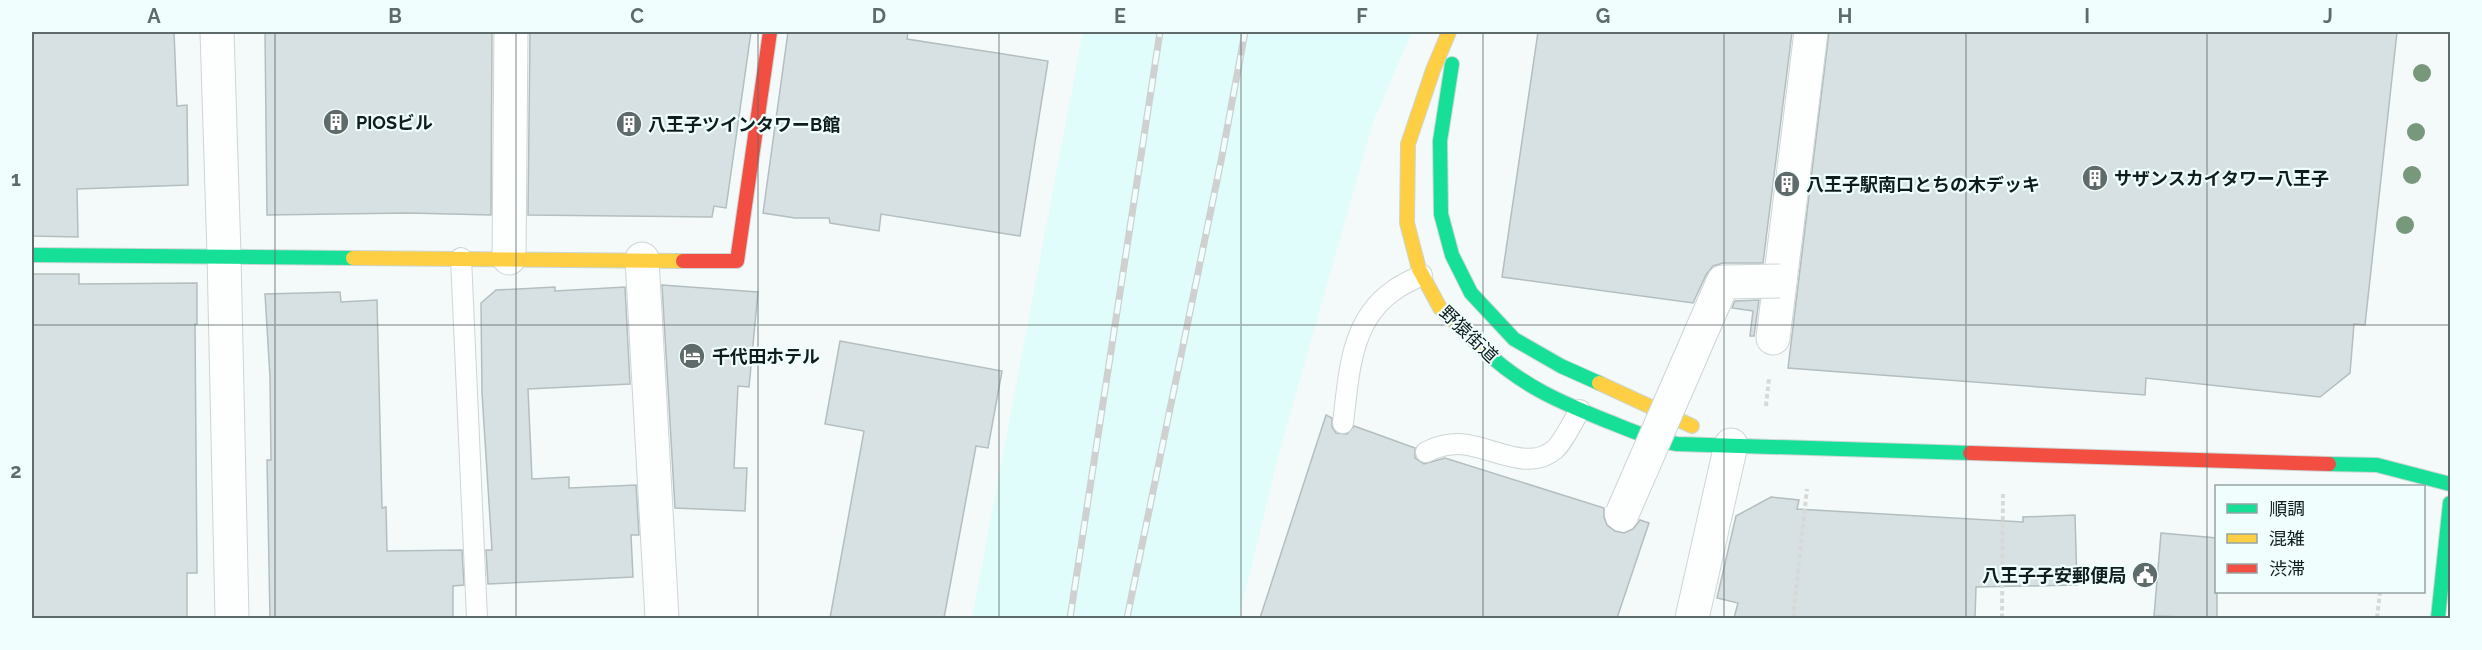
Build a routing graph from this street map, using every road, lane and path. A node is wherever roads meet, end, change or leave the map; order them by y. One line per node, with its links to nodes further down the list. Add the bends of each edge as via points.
1 (217, 32): 8 (street)
2 (512, 32): 10 (street)
3 (770, 32): 11 (street, via 737,261)
4 (1449, 32): 12 (street, 野猿街道, via 1408,144 1407,223)
5 (1460, 32): 17 (street, 野猿街道, via 1449,74 1440,141 1441,214 1452,255 1471,293 1514,339 1561,366)
6 (1811, 32): 13 (street)
7 (32, 255): 8 (street)
8 (224, 255): 9 (street); 25 (street)
9 (461, 258): 10 (street); 26 (lane)
10 (508, 258): 11 (street)
11 (642, 259): 27 (street)
12 (1422, 275): 15 (street, 野猿街道, via 1440,308 1503,368 1550,398); 16 (lane, via 1392,291 1371,311 1352,350)
13 (1780, 281): 14 (street); 23 (street, bridge, via 1724,282)
14 (1773, 338)
15 (1580, 410): 17 (street, 野猿街道, via 1657,441); 19 (lane, via 1555,450 1536,458 1512,457 1459,444)
16 (1343, 423)
17 (1731, 445): 18 (street); 28 (street)
18 (1809, 449): 20 (street); 29 (path)
19 (1426, 452)
20 (2002, 454): 21 (street, via 2377,465); 30 (path)
21 (2451, 484)
22 (2451, 503): 32 (street)
23 (1622, 514)
24 (2380, 593): 31 (path)
25 (232, 618)
26 (477, 618)
27 (662, 618)
28 (1692, 618)
29 (1793, 618)
30 (2002, 618)
31 (2377, 618)
32 (2438, 618)

